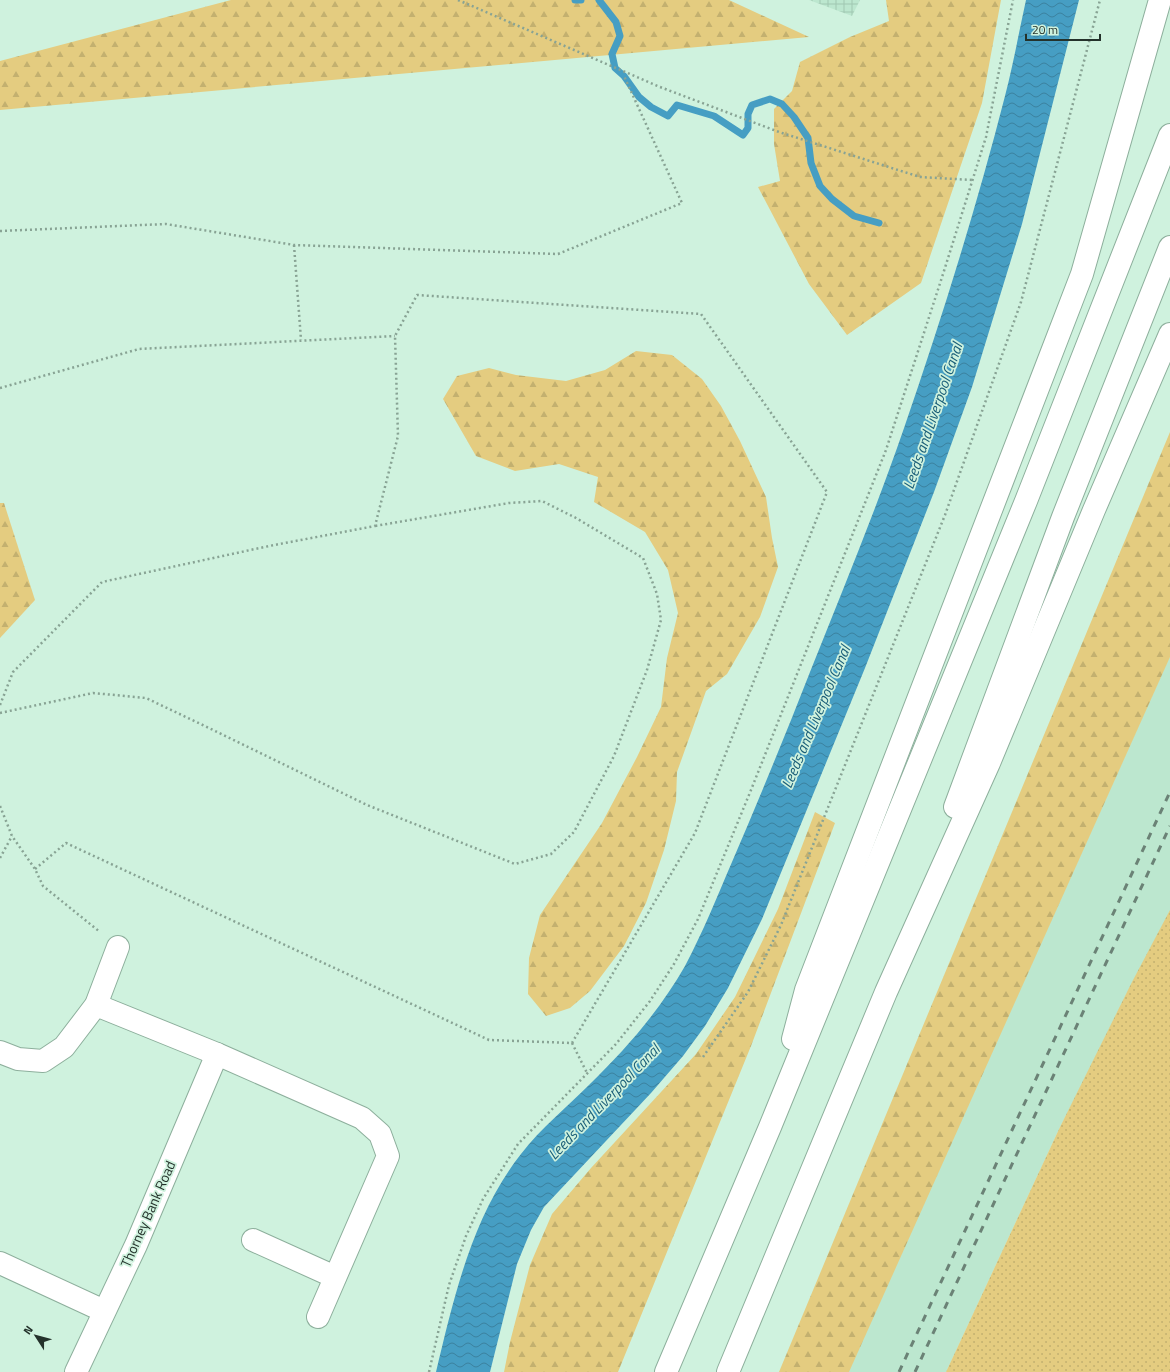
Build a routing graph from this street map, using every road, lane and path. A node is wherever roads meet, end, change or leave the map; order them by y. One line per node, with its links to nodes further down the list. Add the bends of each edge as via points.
1 (458, 0): 7 (path, via 660,87 779,132 920,177)
2 (1013, 0): 7 (path, via 986,137)
3 (1100, 0): 28 (path, via 1021,302 945,515 781,925 748,992)
4 (1160, 0): 30 (main road, via 1082,274 806,990)
5 (624, 76): 9 (path, via 682,204 558,254)
6 (1170, 135): 30 (main road, via 1026,500)
7 (972, 180): 29 (path, via 886,450 698,919 650,1002 616,1044)
8 (0, 231): 9 (path, via 166,224)
9 (294, 245): 13 (path)
10 (1170, 247): 23 (main road, via 1063,517)
11 (1170, 334): 23 (main road, via 989,763)
12 (395, 336): 13 (path); 15 (path, via 398,436); 25 (path, via 417,295 701,314 828,492 695,833)
13 (301, 340): 14 (path, via 139,349)
14 (0, 388)
15 (375, 526): 16 (path, via 102,582 13,672); 17 (path, via 508,503 542,501 643,558 657,594 661,620 647,670 614,756 574,832 551,854 515,864 367,806 146,698 92,693)
16 (0, 705)
17 (0, 713)
18 (0, 806): 19 (path)
19 (12, 836): 20 (path); 21 (path)
20 (0, 858)
21 (35, 869): 22 (path, via 43,886); 25 (path, via 66,844 489,1040)
22 (118, 947): 24 (main road)
23 (886, 992): 39 (main road)
24 (96, 1005): 26 (main road, via 64,1047 43,1061 18,1059); 27 (main road)
25 (572, 1043): 29 (path)
26 (0, 1052)
27 (217, 1054): 33 (main road, via 362,1118 380,1134 388,1156); 34 (main road, Thorney Bank Road, via 136,1245)
28 (703, 1057)
29 (587, 1073): 37 (path, via 518,1144 483,1198 466,1236 449,1286)
30 (770, 1127): 38 (main road)
31 (253, 1240): 33 (main road)
32 (0, 1263): 34 (main road)
33 (335, 1278): 35 (main road)
34 (104, 1311): 36 (main road, Thorney Bank Road)
35 (318, 1317)
36 (76, 1372)
37 (429, 1372)
38 (666, 1372)
39 (728, 1372)

